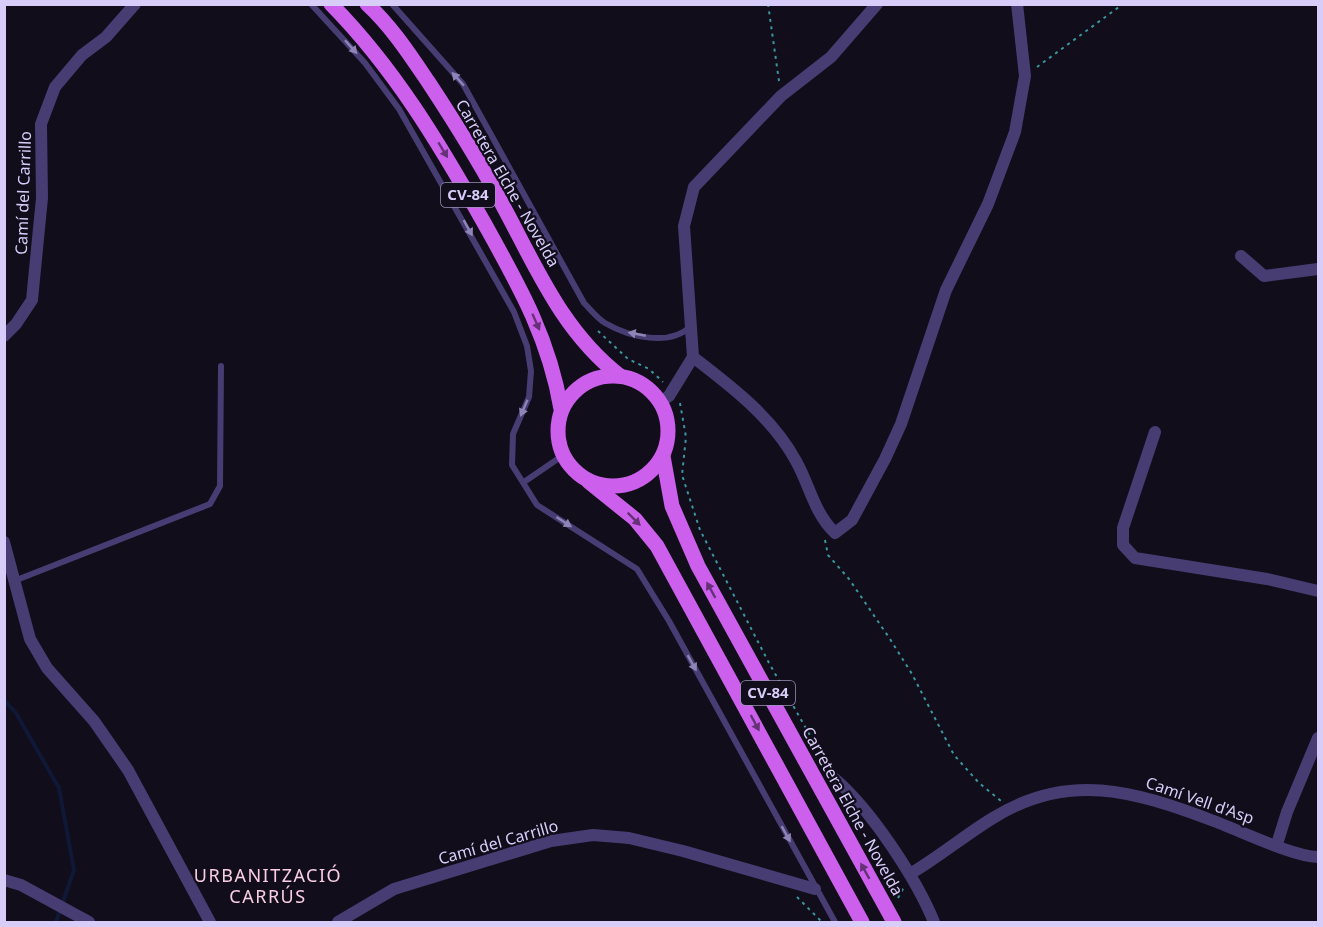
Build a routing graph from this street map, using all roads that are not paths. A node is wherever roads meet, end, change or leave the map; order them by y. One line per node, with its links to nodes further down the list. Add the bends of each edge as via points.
1 (135, 4): 11 (street, Camí del Carrillo, via 106,37 82,55 56,87 41,124 42,198 32,300)
2 (311, 4): 20 (lane, one-way to 20, via 365,63 399,109 514,312 527,346 531,371 529,397 511,447 512,465)
3 (331, 4): 16 (main road, CV-84, one-way to 16, via 398,83 452,166 539,328 551,358)
4 (367, 4): 14 (main road, Carretera Elche - Novelda / CV-84, via 410,55 459,129 571,328 598,359)
5 (392, 4): 10 (lane, one-way to 5, via 681,335 659,338 631,334 604,322 584,303 464,84)
6 (877, 4): 10 (street, via 831,57 781,96 694,188 684,226)
7 (1017, 4): 12 (street, via 1025,76 1015,132 988,204 946,290 901,424 852,520 835,533 823,522 796,461 772,426)
8 (1241, 256): 9 (street, via 1264,276)
9 (1318, 269)
10 (691, 325): 12 (street)
11 (4, 336)
12 (693, 357): 15 (street, via 669,396)
13 (221, 366): 23 (lane, via 220,486 216,498 210,504)
14 (620, 376): 15 (main road, CV-84, via 643,384); 16 (main road, via 598,377 574,391)
15 (660, 402): 19 (main road, CV-84, via 669,431)
16 (561, 409): 18 (main road, CV-84, via 557,428)
17 (1155, 432): 24 (street, via 1123,528 1123,545 1135,558)
18 (562, 456): 20 (lane); 21 (main road, CV-84, via 573,471)
19 (663, 456): 21 (main road, via 649,474 628,485 601,486); 37 (main road, Carretera Elche - Novelda / CV-84, one-way to 19, via 698,566 672,506)
20 (524, 482): 31 (lane, one-way to 31, via 537,505 637,569)
21 (589, 482): 36 (main road, CV-84, one-way to 36, via 635,519 657,546)
22 (4, 542): 23 (street)
23 (14, 581): 33 (street, via 30,639 47,668 94,722 128,771)
24 (1318, 591)
25 (1318, 738): 27 (street)
26 (835, 779): 29 (street)
27 (1277, 844): 28 (street, Camí Vell d'Asp); 29 (street, Camí Vell d'Asp, via 1172,805 1123,792 1071,789 1041,795 1010,808)
28 (1318, 857)
29 (910, 874): 38 (street)
30 (4, 880): 32 (street, via 21,885)
31 (815, 889): 34 (street, Camí del Carrillo, via 683,850 593,835 551,841 394,889); 35 (lane)
32 (89, 922)
33 (210, 922)
34 (338, 922)
35 (835, 922)
36 (862, 922)
37 (894, 922)
38 (934, 922)

